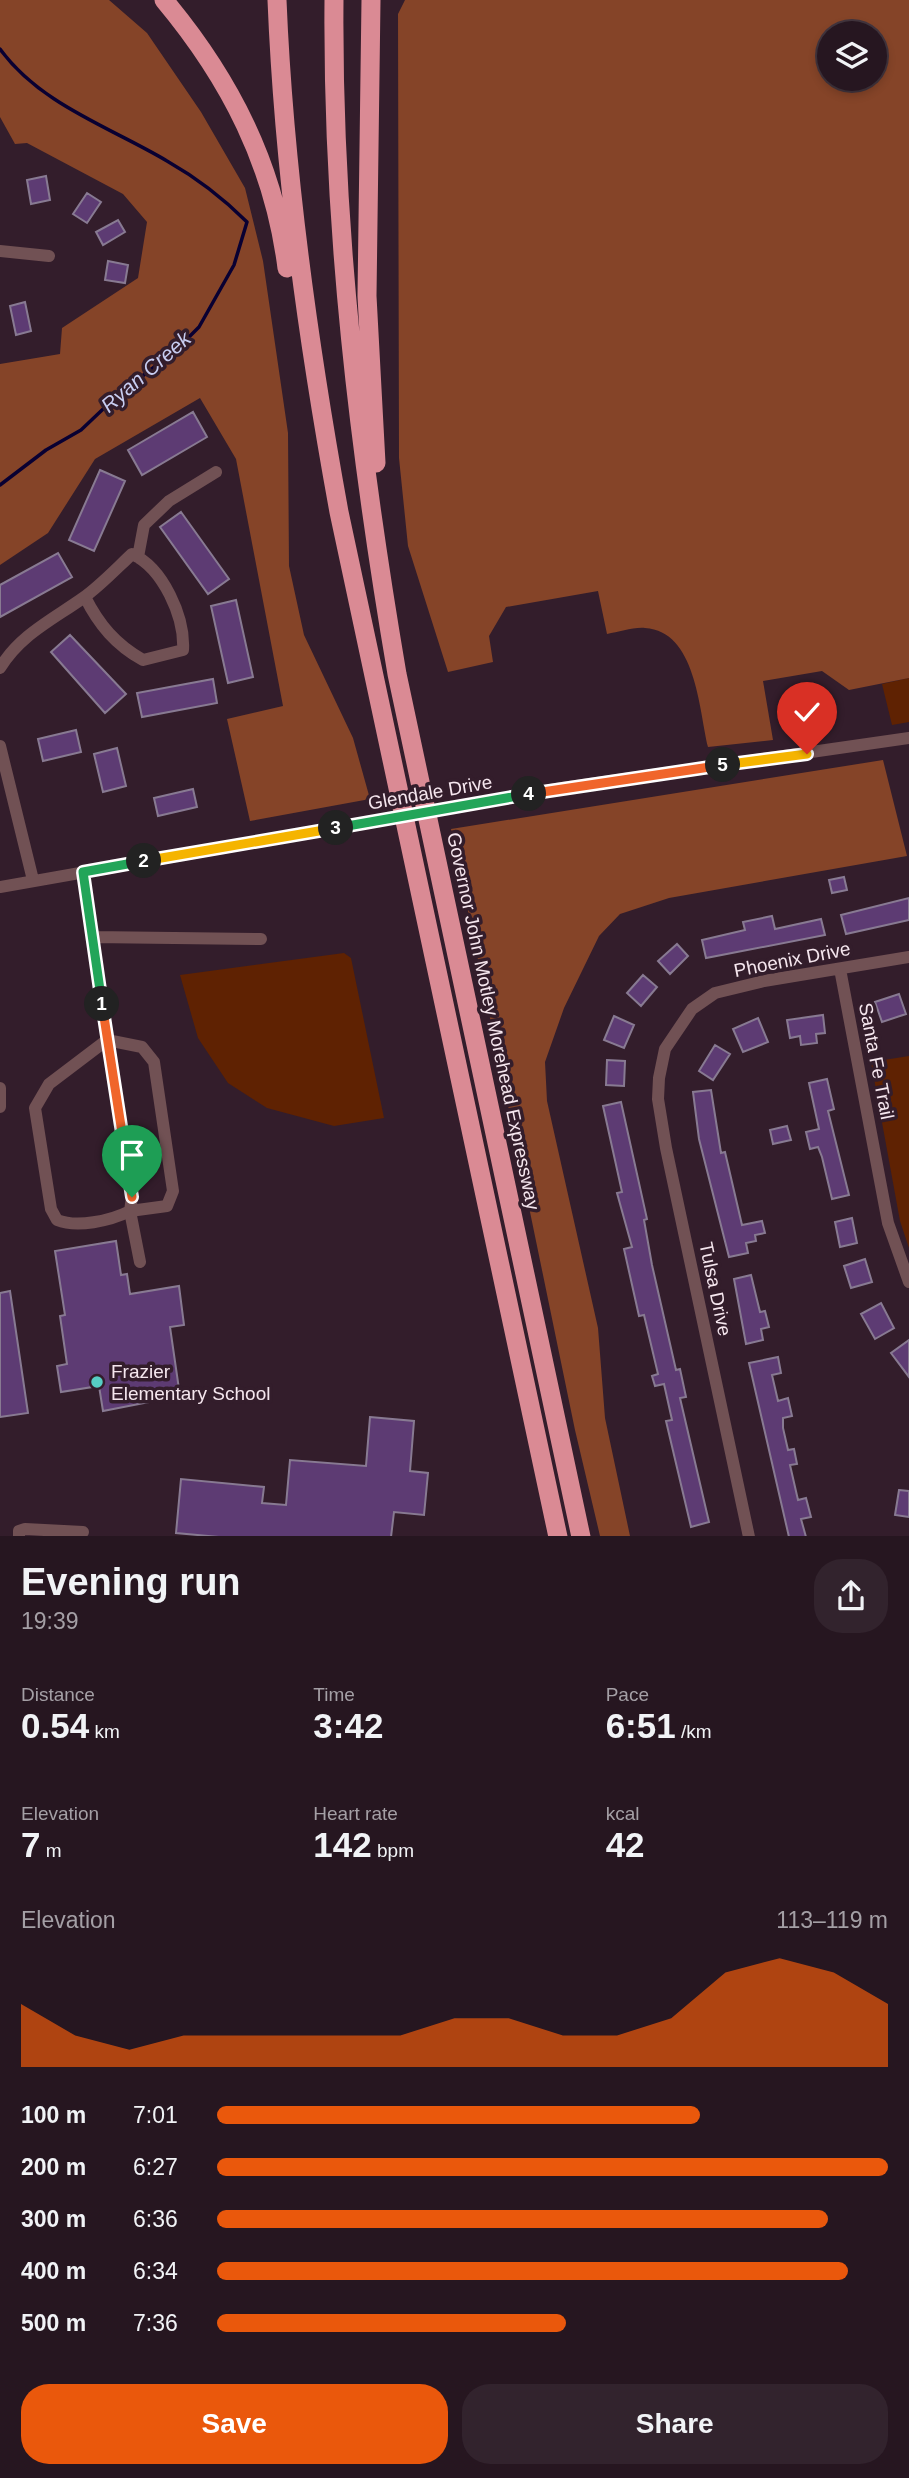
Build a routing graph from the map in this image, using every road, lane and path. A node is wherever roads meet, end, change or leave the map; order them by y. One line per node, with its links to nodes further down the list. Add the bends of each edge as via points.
1 (164, 0): 7 (highway, via 223,78 254,140 280,223 293,316)
2 (277, 0): 7 (highway, via 290,179)
3 (334, 0): 9 (highway, Governor John Motley Morehead Expressway, via 351,347)
4 (371, 0): 9 (highway, via 367,296 381,516)
5 (0, 251): 6 (street)
6 (49, 256)
7 (310, 352): 31 (highway, via 341,525)
8 (216, 472): 10 (street, via 169,501 144,525)
9 (375, 548): 32 (highway, Governor John Motley Morehead Expressway, via 397,674)
10 (138, 557): 11 (street, via 132,554); 11 (street, via 145,560 175,606 183,650 143,660 120,647)
11 (85, 597): 12 (street, via 30,632)
12 (0, 668)
13 (909, 738): 15 (street, Glendale Drive, via 484,802)
14 (0, 746): 16 (street)
15 (83, 872): 16 (street, Glendale Drive); 18 (street)
16 (33, 880): 17 (street, Glendale Drive)
17 (0, 887)
18 (92, 937): 19 (street); 22 (street)
19 (261, 939)
20 (909, 957): 21 (street, Phoenix Drive)
21 (841, 968): 23 (street, Phoenix Drive, via 715,993 692,1009); 28 (street, Santa Fe Trail, via 888,1223)
22 (107, 1040): 26 (street, via 132,1197); 26 (street, via 142,1047 153,1062 173,1191 167,1206); 26 (street, via 48,1084 35,1108 51,1209 57,1220 68,1224)
23 (665, 1049): 33 (street, Tulsa Drive, via 658,1099 666,1148)
24 (0, 1088): 25 (street)
25 (0, 1107)
26 (130, 1211): 27 (street)
27 (140, 1262)
28 (909, 1282)
29 (83, 1532): 30 (street, via 25,1529)
30 (19, 1536)
31 (558, 1536)
32 (580, 1536)
33 (749, 1536)

